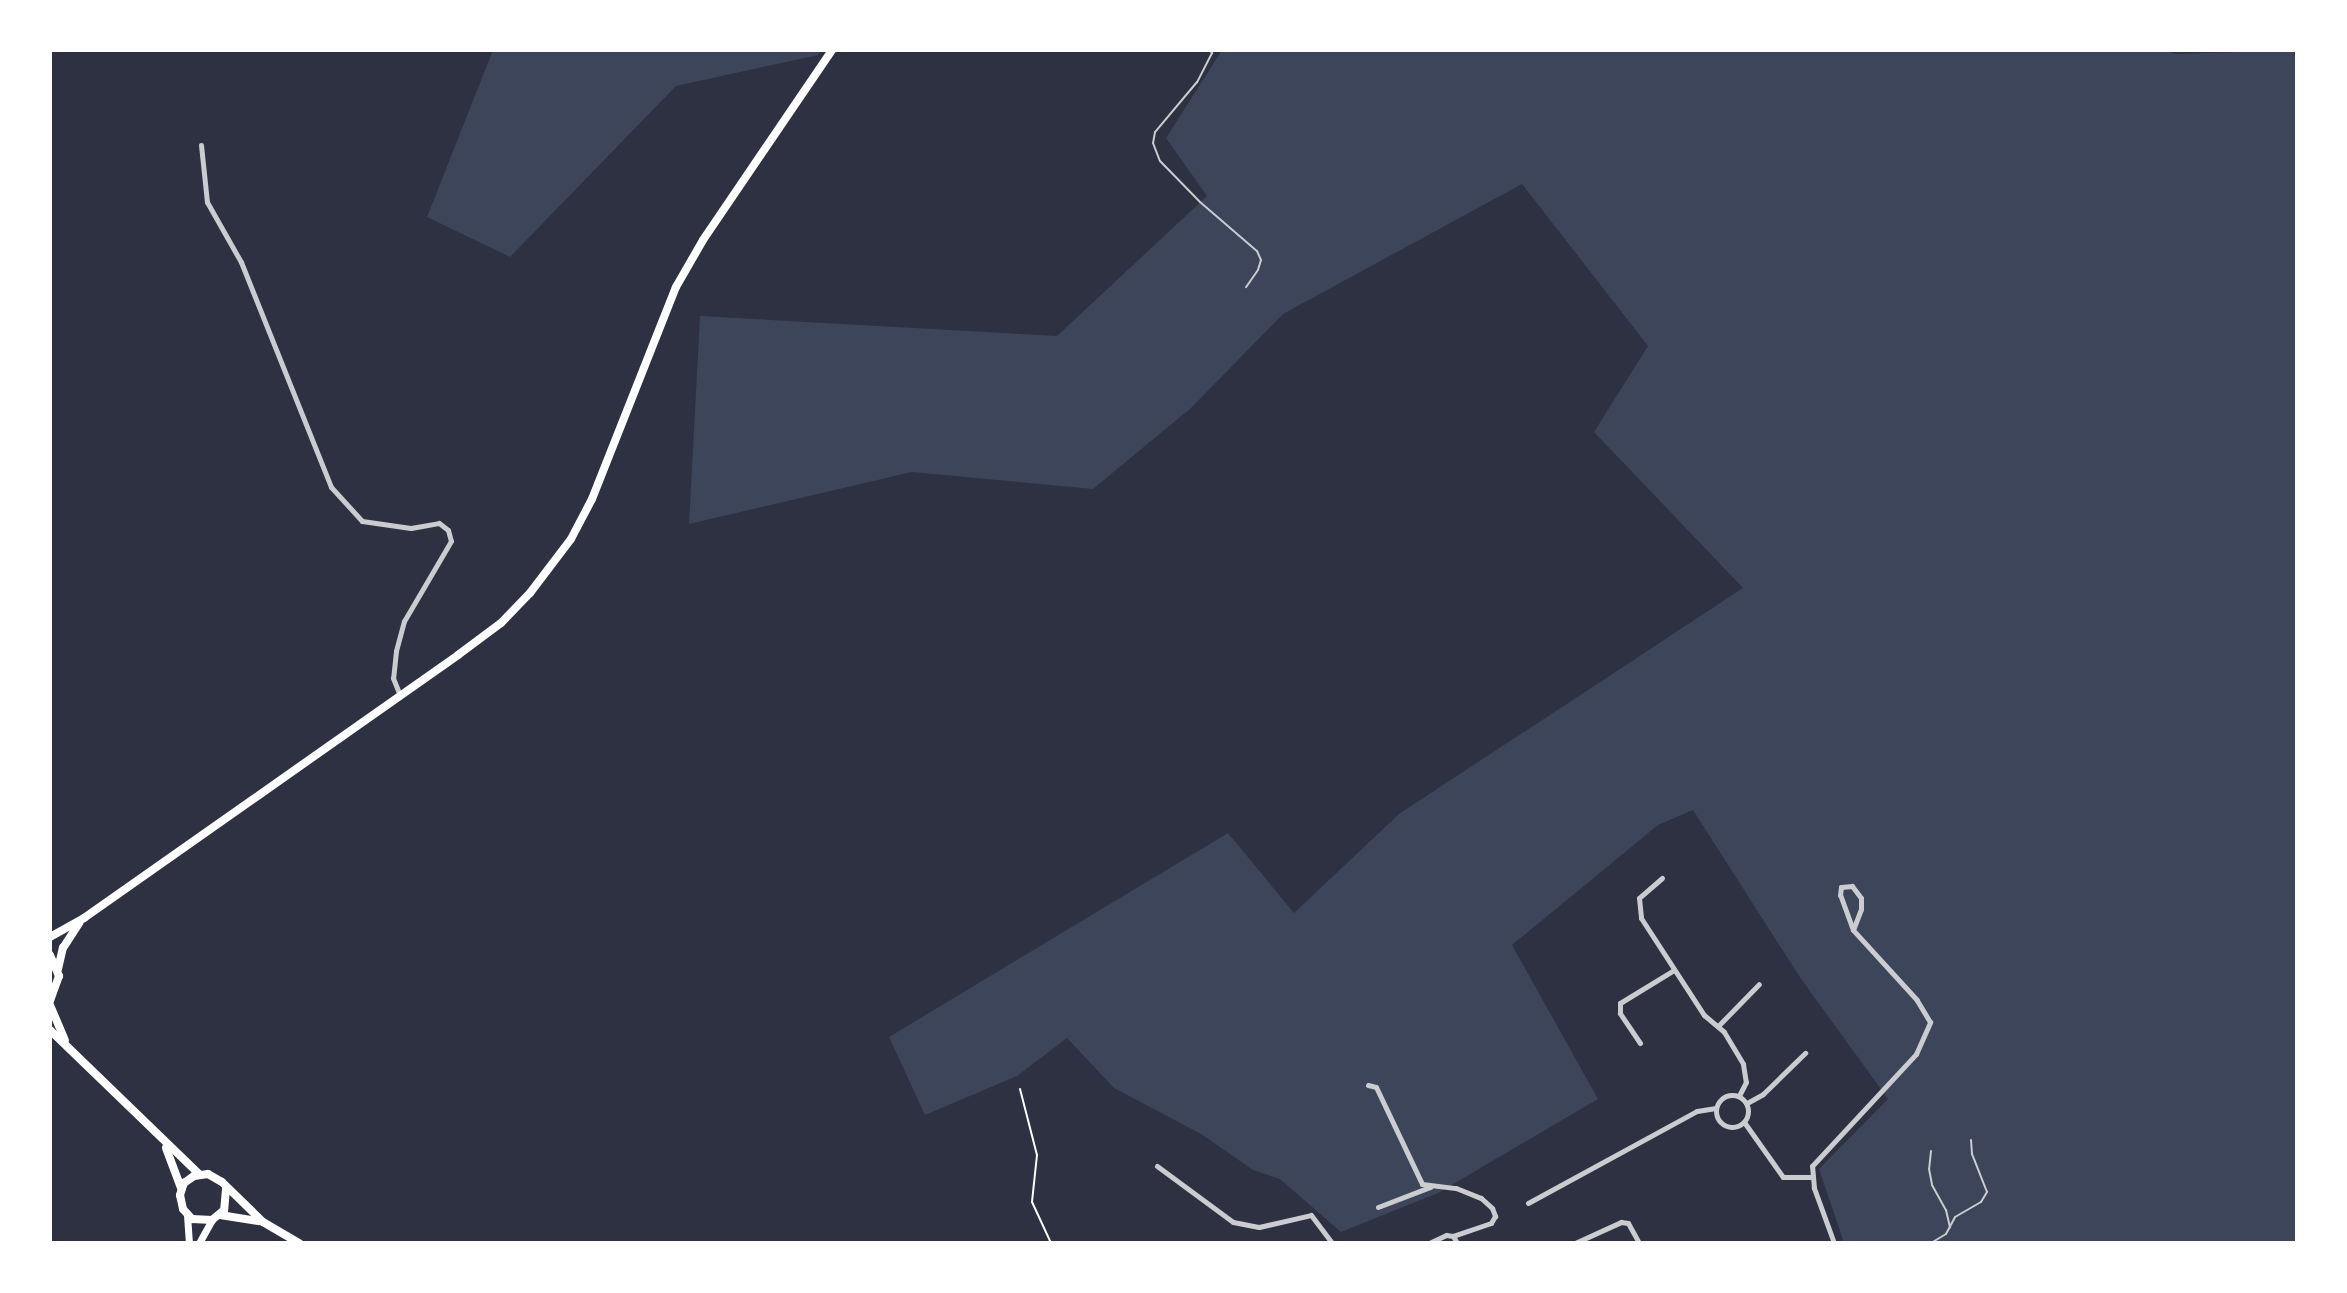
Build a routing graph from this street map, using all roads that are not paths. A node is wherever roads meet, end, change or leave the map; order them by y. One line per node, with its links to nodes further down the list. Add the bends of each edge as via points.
1 (832, 50): 5 (main road, via 676,287 606,469 571,539 501,623)
2 (1210, 50): 4 (lane, via 1197,82 1155,132 1153,143 1160,161 1257,251 1258,270)
3 (201, 145): 5 (street, via 207,202 241,262 331,487 362,521 411,528 439,523 448,530 451,541 404,621 393,678)
4 (1246, 287)
5 (400, 695): 7 (main road)
6 (1662, 878): 12 (street, via 1638,902 1641,918)
7 (84, 918): 9 (main road); 11 (main road, via 63,948)
8 (1853, 930): 8 (street, via 1861,898 1852,886 1841,887); 30 (street, via 1917,1000 1930,1022 1916,1054 1812,1166)
9 (50, 937)
10 (50, 955): 11 (main road)
11 (58, 969): 14 (main road, via 59,983)
12 (1674, 970): 15 (street, via 1704,1015); 17 (street, via 1620,1003 1620,1013)
13 (1759, 984): 15 (street)
14 (50, 1003): 18 (main road)
15 (1719, 1025): 21 (street, via 1746,1074)
16 (50, 1030): 18 (main road)
17 (1640, 1043)
18 (68, 1045): 25 (main road)
19 (1805, 1053): 22 (street)
20 (1368, 1085): 31 (street, via 1376,1087 1419,1179)
21 (1739, 1096): 22 (street); 23 (street, via 1724,1097)
22 (1747, 1103): 24 (street)
23 (1716, 1108): 24 (street, via 1724,1126); 34 (street, via 1697,1111)
24 (1744, 1122): 30 (street, via 1783,1177)
25 (160, 1137): 29 (main road); 32 (main road)
26 (1971, 1140): 39 (lane, via 1987,1192 1981,1202 1955,1217)
27 (1931, 1151): 39 (lane, via 1932,1185)
28 (1157, 1166): 44 (street, via 1233,1222 1259,1227 1311,1215)
29 (199, 1174): 32 (main road); 33 (main road, via 215,1177)
30 (1811, 1177): 49 (street)
31 (1431, 1187): 35 (street); 40 (street, via 1468,1192 1494,1212 1491,1223)
32 (181, 1188): 36 (main road, via 180,1203)
33 (226, 1189): 37 (main road, via 227,1203); 38 (main road)
34 (1528, 1203)
35 (1378, 1207)
36 (187, 1215): 37 (main road, via 199,1221); 41 (main road)
37 (216, 1218): 38 (main road); 42 (main road)
38 (263, 1222): 43 (main road)
39 (1950, 1229): 50 (lane)
40 (1453, 1236): 45 (street); 46 (street)
41 (189, 1243)
42 (199, 1243)
43 (299, 1243)
44 (1332, 1243)
45 (1429, 1243)
46 (1457, 1243)
47 (1575, 1243): 48 (street, via 1621,1222 1628,1223)
48 (1639, 1243)
49 (1834, 1243)
50 (1931, 1243)

